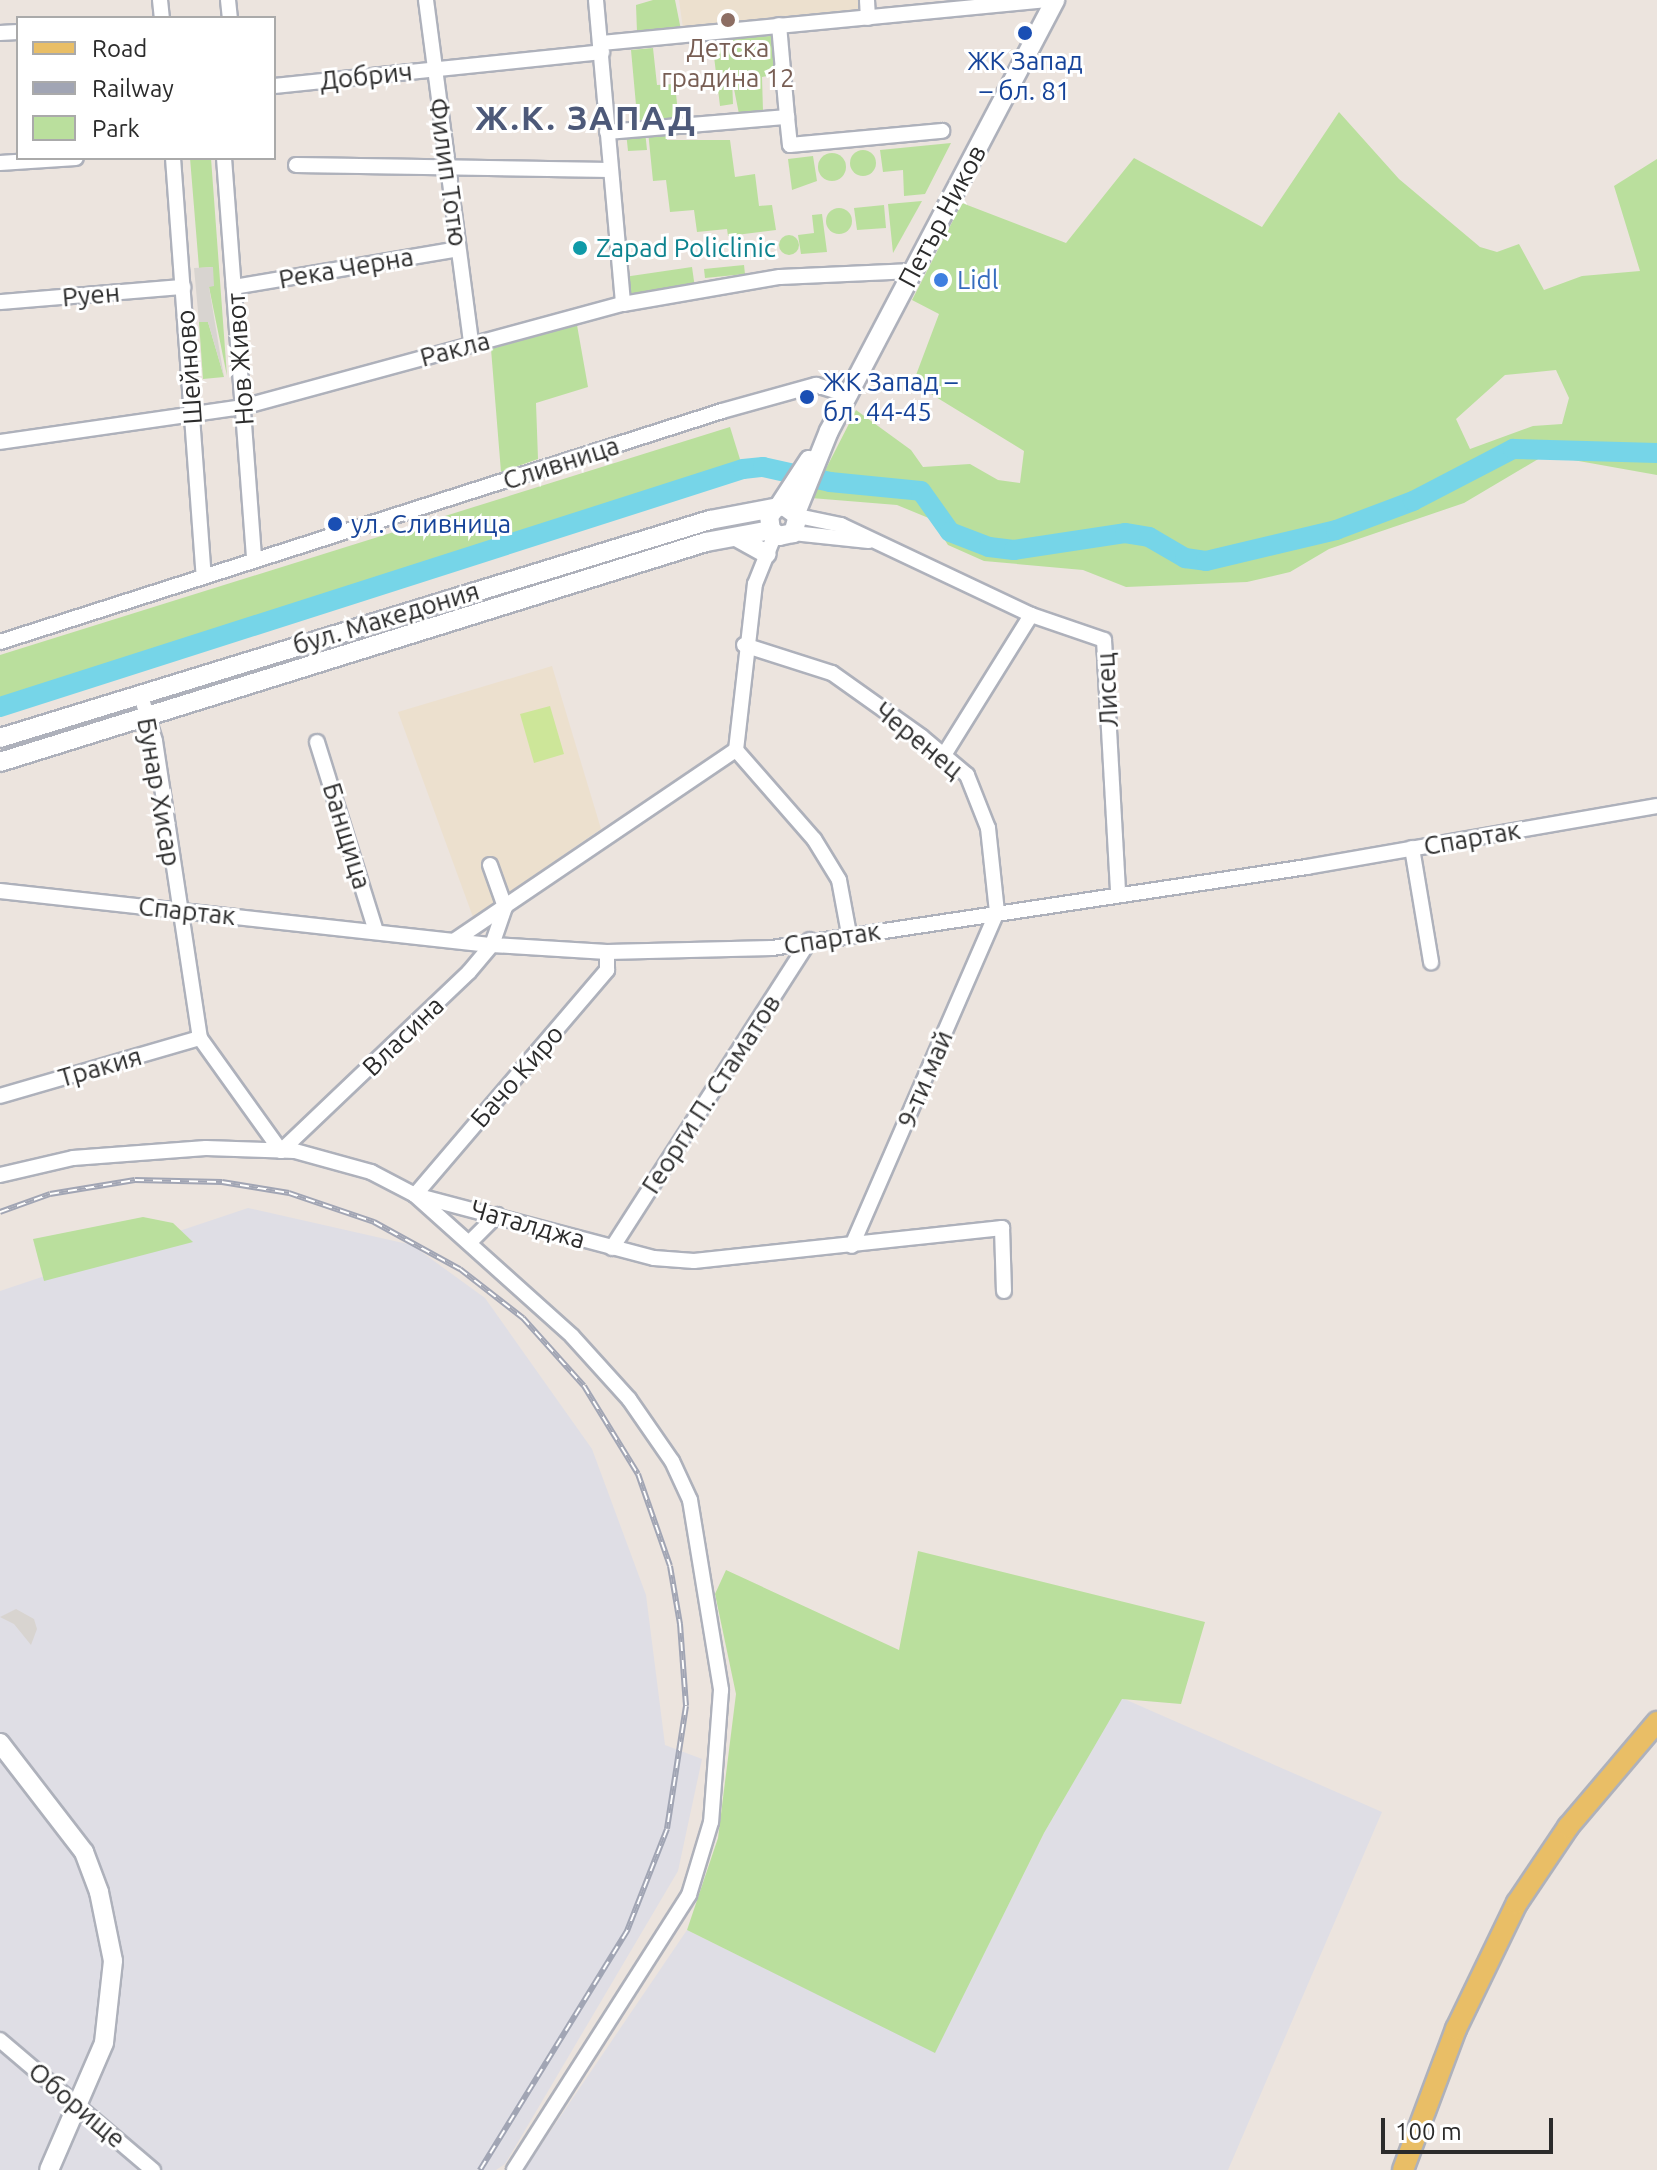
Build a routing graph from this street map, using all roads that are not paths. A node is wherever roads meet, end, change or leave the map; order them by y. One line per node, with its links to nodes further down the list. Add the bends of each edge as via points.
1 (426, 0): 9 (street, Филип Тотю)
2 (596, 0): 8 (street)
3 (867, 0): 6 (street)
4 (1048, 0): 6 (street, Добрич)
5 (1055, 0): 22 (street, Петър Ников)
6 (868, 18): 7 (street, Добрич)
7 (779, 25): 8 (street, Добрич); 11 (street)
8 (601, 48): 9 (street, Добрич); 13 (street)
9 (434, 69): 10 (street, Добрич); 20 (street, Филип Тотю)
10 (276, 86)
11 (787, 117): 12 (street, via 790,145); 13 (street)
12 (942, 131)
13 (607, 132): 19 (street)
14 (46, 160): 17 (street)
15 (173, 160): 23 (street, Шейново)
16 (224, 160): 24 (street, Нов Живот)
17 (0, 163)
18 (296, 165): 20 (street)
19 (610, 170): 20 (street); 26 (street)
20 (448, 171): 21 (street, Филип Тотю)
21 (458, 249): 24 (street, Река Черна); 27 (street, Филип Тотю)
22 (913, 271): 26 (street, Ракла, via 780,277); 28 (street, Петър Ников)
23 (183, 287): 25 (street, Руен); 30 (street, Шейново)
24 (234, 287): 29 (street, Нов Живот)
25 (0, 302)
26 (623, 304): 27 (street, Ракла)
27 (471, 344): 29 (street, Ракла)
28 (848, 395): 32 (street, Петър Ников); 35 (street, Сливница, via 816,385)
29 (243, 407): 30 (street, Ракла); 35 (street, Нов Живот)
30 (192, 414): 31 (street, Ракла); 36 (street, Шейново)
31 (0, 442)
32 (784, 522): 33 (street, бул. Македония); 34 (street); 37 (street, Лисец, via 873,542); 40 (street, бул. Македония, via 710,520)
33 (734, 537): 34 (street); 41 (street, бул. Македония)
34 (766, 556): 39 (street)
35 (254, 560): 36 (street, Сливница)
36 (204, 576): 38 (street, Сливница)
37 (1031, 615): 45 (street); 51 (street, Лисец, via 1104,640)
38 (0, 642)
39 (744, 645): 44 (street); 45 (street, Черенец, via 832,673)
40 (140, 693): 41 (street, Бунар Хисар); 42 (street, бул. Македония)
41 (148, 715): 46 (street, бул. Македония); 53 (street, Бунар Хисар)
42 (0, 738)
43 (317, 742): 55 (street, Банщица)
44 (736, 750): 52 (street); 56 (street, via 814,839 839,880)
45 (944, 755): 54 (street, Черенец, via 977,793 988,828)
46 (0, 762)
47 (1657, 806): 48 (street, Спартак)
48 (1412, 848): 51 (street, Спартак); 61 (street)
49 (490, 865): 52 (street)
50 (0, 891): 53 (street, Спартак)
51 (1118, 894): 54 (street, Спартак)
52 (505, 907): 57 (street); 59 (street, Власина)
53 (179, 910): 55 (street, Спартак); 62 (street, Бунар Хисар)
54 (997, 912): 56 (street, Спартак); 69 (street, 9-ти май)
55 (376, 931): 57 (street, Спартак)
56 (849, 934): 58 (street, Спартак)
57 (455, 940): 59 (street, Спартак)
58 (810, 940): 60 (street, Спартак, via 772,948); 70 (street, Георги П. Стаматов)
59 (492, 945): 60 (street, Спартак); 64 (street, Власина)
60 (607, 952): 66 (street, Бачо Киро, via 607,970)
61 (1431, 962)
62 (200, 1038): 63 (street, Тракия); 64 (street, Бунар Хисар)
63 (0, 1096)
64 (281, 1151): 65 (street, Чаталджа, via 206,1148 73,1158); 66 (street, Чаталджа, via 371,1172)
65 (0, 1175)
66 (415, 1195): 67 (street, Чаталджа); 68 (street)
67 (497, 1215): 68 (street); 70 (street, Чаталджа)
68 (471, 1241): 78 (street, via 572,1336 629,1399 672,1461 690,1500 721,1690 711,1822 689,1895)
69 (852, 1246): 70 (street, Чаталджа, via 694,1261); 71 (street, Чаталджа, via 1002,1228)
70 (612, 1248)
71 (1004, 1291)
72 (1657, 1722): 79 (main road, via 1568,1827 1517,1903 1456,2029)
73 (0, 1743): 75 (street, via 84,1852 109,1929 111,2012)
74 (0, 2040): 75 (street, Оборище)
75 (78, 2107): 76 (street); 77 (street, Оборище)
76 (49, 2170)
77 (153, 2170)
78 (514, 2170)
79 (1403, 2170)

